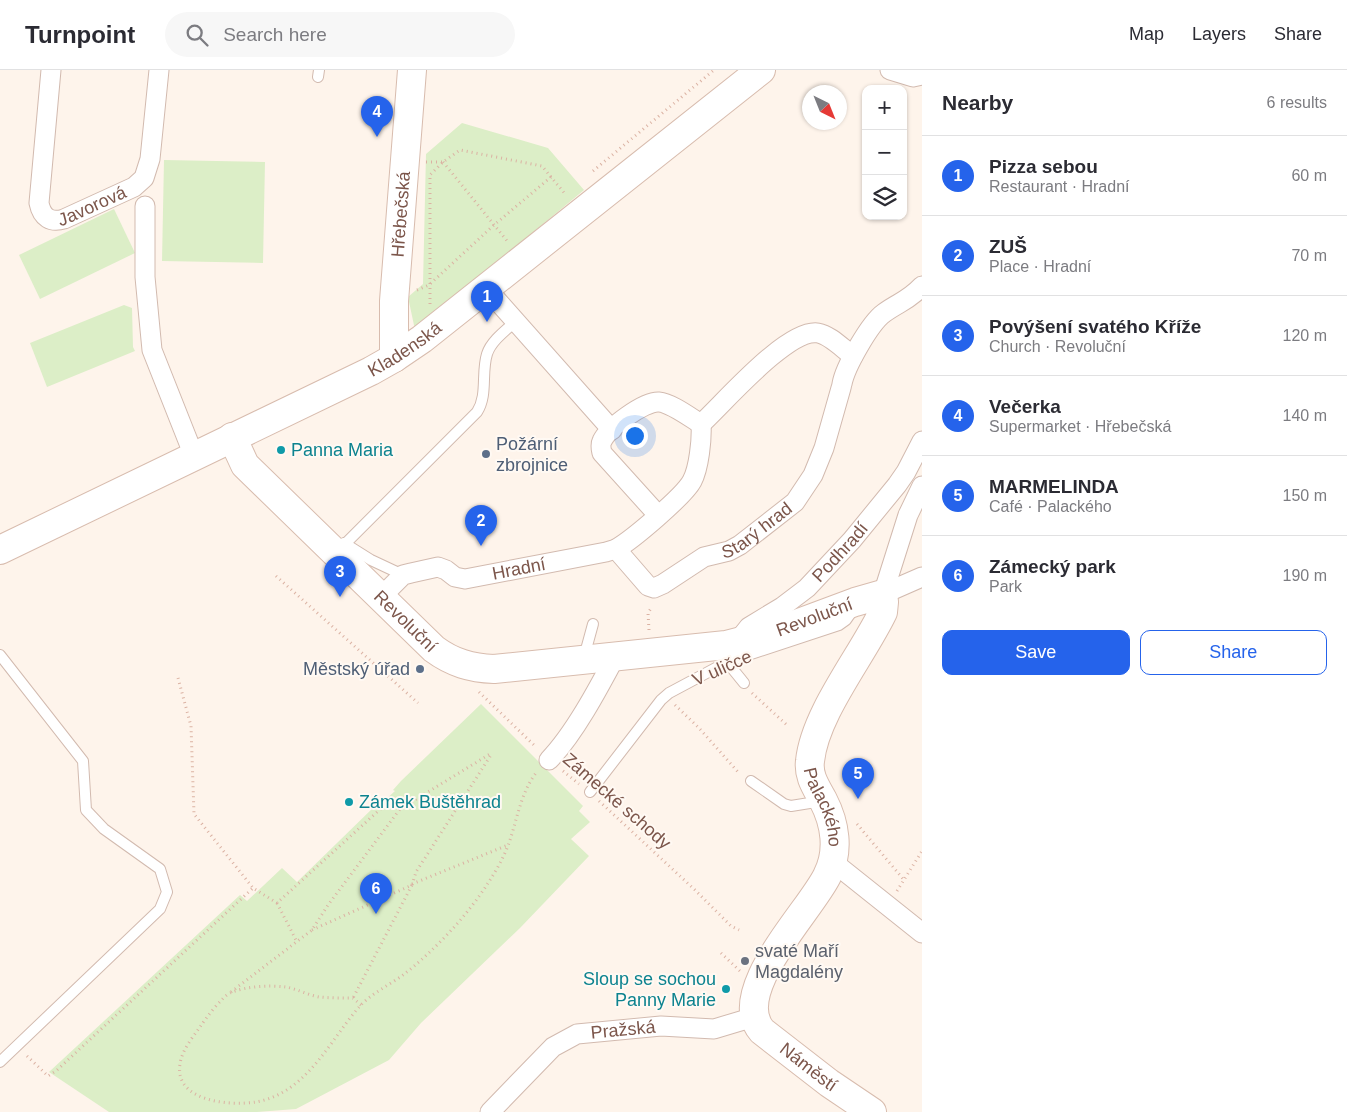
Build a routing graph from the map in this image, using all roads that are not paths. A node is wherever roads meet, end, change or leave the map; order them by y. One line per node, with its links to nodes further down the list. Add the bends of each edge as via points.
1 (51, 70): 2 (street, Javorová, via 39,203 45,217 54,221 134,187 144,178 150,159)
2 (159, 70)
3 (412, 70): 12 (street, Hřebečská, via 394,301)
4 (761, 70): 9 (street, Kladenská, via 570,199)
5 (890, 70): 6 (street)
6 (922, 75)
7 (145, 206): 17 (street, Javorová, via 145,277 152,350)
8 (922, 286): 11 (street, Starý hrad, via 910,298 881,316)
9 (486, 288): 10 (street); 12 (street, Kladenská)
10 (516, 321): 14 (street); 20 (lane, via 494,342 487,354 482,403 477,412)
11 (853, 356): 13 (street, via 823,334 807,332 758,366); 21 (street, Starý hrad, via 844,371 824,448 813,475 790,506 745,542 700,559 654,588 648,586)
12 (394, 358): 15 (street, Kladenská)
13 (701, 424): 14 (street, via 656,402 632,413); 19 (street, Hradní, via 693,478 682,494)
14 (612, 430): 19 (street, via 602,441 602,453)
15 (232, 437): 17 (street, Kladenská); 20 (street, Revoluční, via 245,465)
16 (922, 441): 28 (street, Podhradí, via 897,486 852,540 807,588 749,627)
17 (194, 456): 22 (street, Kladenská)
18 (922, 486): 25 (street, via 908,515)
19 (658, 515): 21 (street, Hradní)
20 (340, 548): 23 (lane); 26 (street, Revoluční)
21 (616, 549): 23 (street, Hradní, via 465,579 438,567)
22 (0, 550)
23 (404, 575): 26 (street)
24 (922, 577): 25 (street, Revoluční)
25 (883, 594): 28 (street, Revoluční, via 769,634); 36 (street, Palackého, via 883,612 829,708 812,747 810,773)
26 (381, 597): 31 (street, Revoluční, via 434,650 460,664 494,669)
27 (594, 624): 31 (lane)
28 (732, 652): 30 (street, Revoluční); 32 (lane); 35 (lane, V uličce, via 665,697)
29 (0, 655): 40 (lane, via 83,761 86,810 104,830 160,869 168,892 160,910)
30 (615, 657): 31 (street, Revoluční); 33 (street, via 560,748)
31 (583, 660)
32 (744, 682)
33 (549, 760)
34 (751, 781): 36 (lane, via 791,806)
35 (590, 792)
36 (823, 800): 37 (street, Palackého, via 835,834)
37 (833, 862): 38 (street); 39 (street, Palackého, via 822,886 786,934 768,965 754,1000)
38 (922, 933)
39 (754, 1017): 41 (street, Pražská, via 714,1029 661,1026 577,1034 553,1047); 42 (street, Náměstí, via 762,1031)
40 (0, 1062)
41 (490, 1112)
42 (872, 1112)

